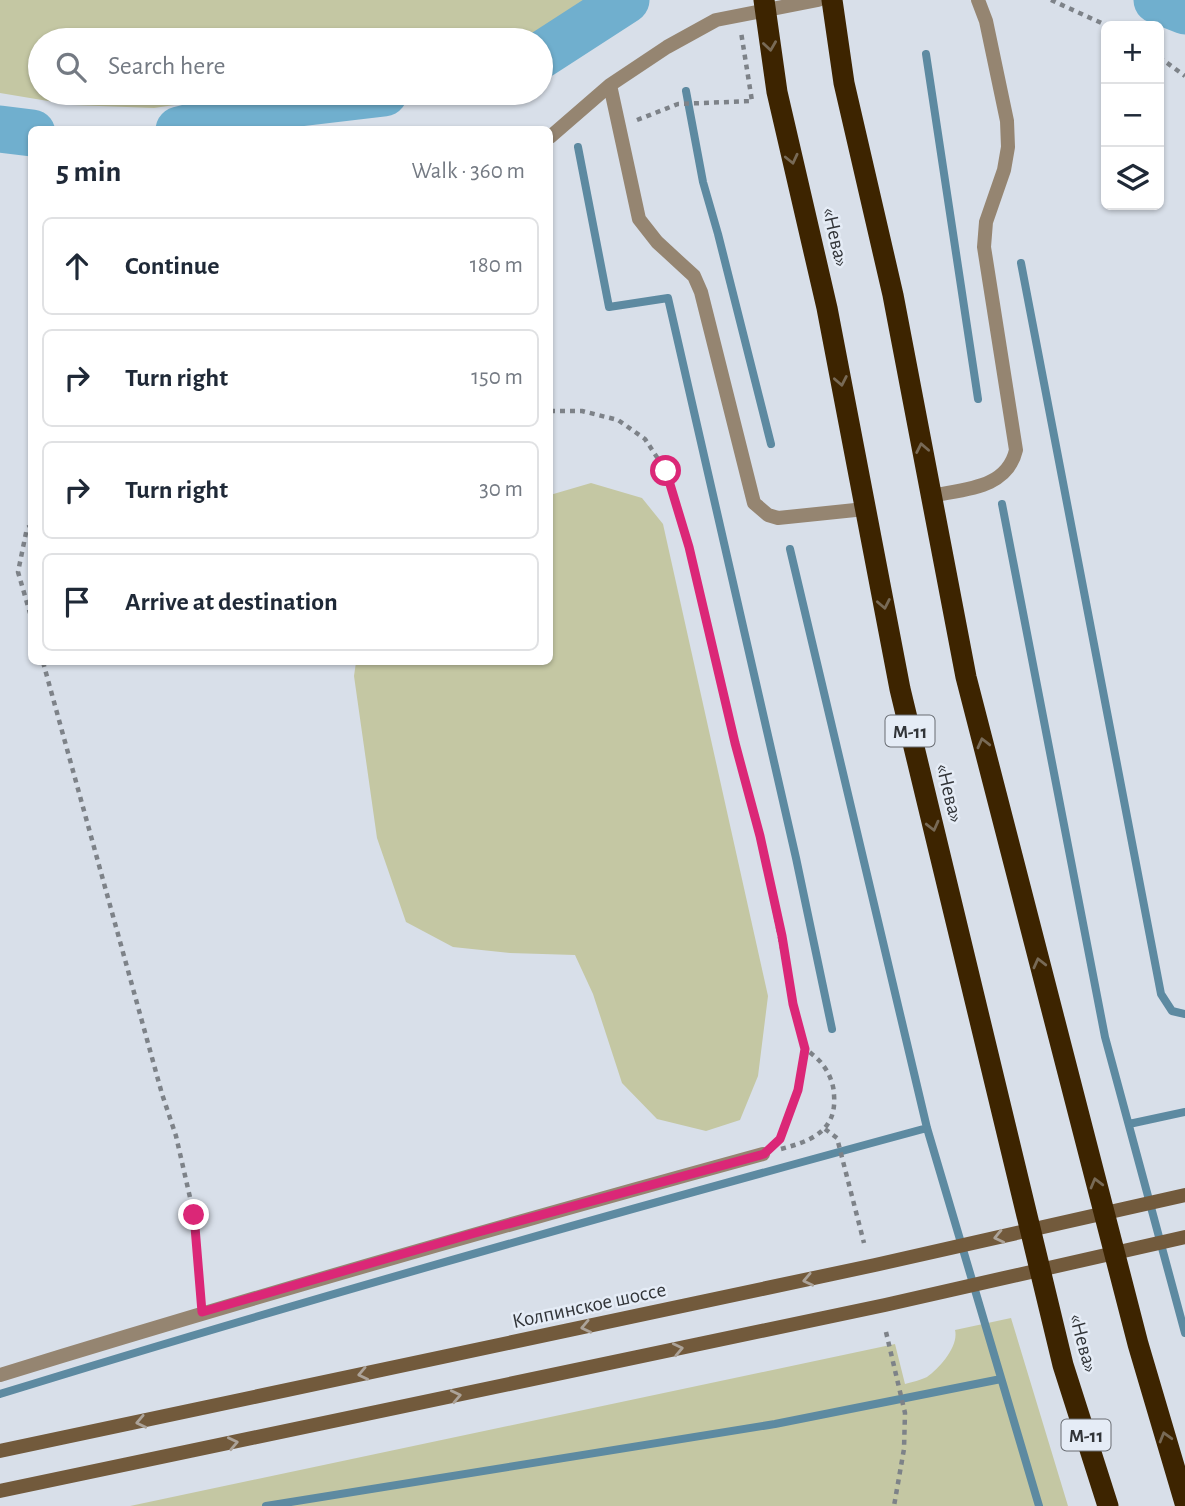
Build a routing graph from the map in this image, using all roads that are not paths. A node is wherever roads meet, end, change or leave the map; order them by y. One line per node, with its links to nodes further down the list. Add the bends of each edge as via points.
1 (764, 0): 8 (highway, «Нева» / М-11, one-way to 8, via 777,92 827,308)
2 (818, 0): 5 (lane, via 716,20)
3 (832, 0): 7 (highway, «Нева», one-way to 3, via 893,295 844,83)
4 (978, 0): 7 (lane, via 1007,121 1004,170 986,222 984,247 1016,450 1009,469 994,482)
5 (610, 85): 6 (lane); 8 (lane, via 639,219 694,276 701,292 754,503 778,518)
6 (553, 134)
7 (931, 496): 15 (highway, «Нева», one-way to 7, via 1138,1344 966,677)
8 (865, 509): 16 (highway, «Нева» / М-11, one-way to 16, via 900,689 1063,1365)
9 (764, 1154): 12 (lane, via 475,1233)
10 (1185, 1195): 13 (main road, Колпинское шоссе, one-way to 13)
11 (1185, 1237): 14 (main road, one-way to 11, via 885,1305)
12 (0, 1375)
13 (0, 1451)
14 (0, 1491)
15 (1185, 1503)
16 (1108, 1506)

